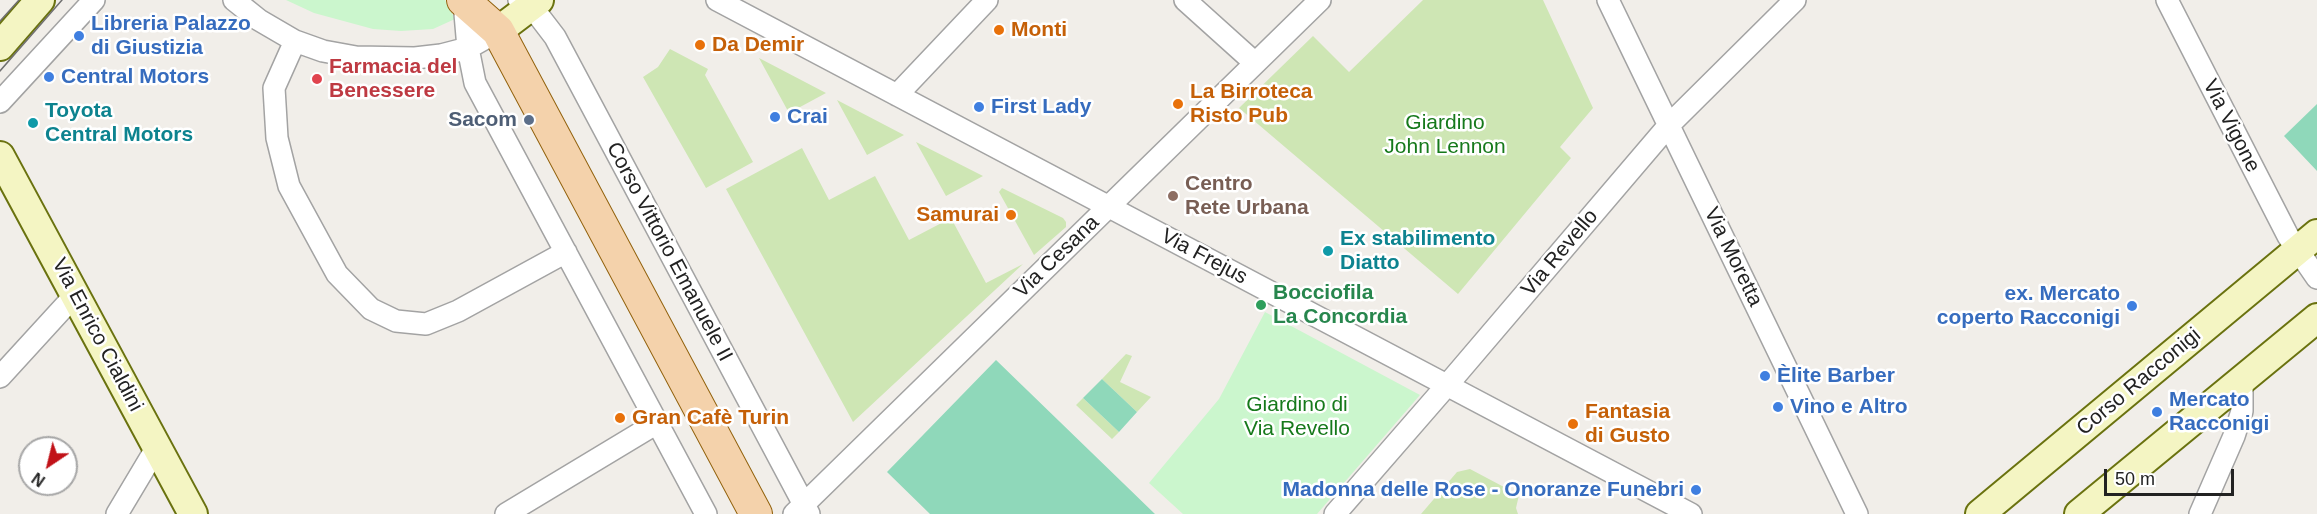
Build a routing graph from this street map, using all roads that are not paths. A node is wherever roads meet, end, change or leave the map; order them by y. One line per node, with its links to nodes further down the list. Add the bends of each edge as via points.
1 (40, 0): 17 (street)
2 (94, 0): 21 (street)
3 (234, 0): 16 (street)
4 (497, 0): 15 (main road)
5 (717, 0): 14 (street, Via Frejus)
6 (987, 0): 20 (street)
7 (1185, 0): 19 (street)
8 (1320, 0): 19 (street, Via Cesana)
9 (1608, 0): 22 (street, Via Moretta)
10 (1795, 0): 22 (street, Via Revello)
11 (2167, 0): 25 (street, Via Vigone)
12 (463, 1): 15 (main road); 18 (street)
13 (530, 2): 15 (street); 35 (street, Corso Vittorio Emanuele II, via 555,37)
14 (741, 5): 20 (street, Via Frejus)
15 (498, 31): 18 (street); 40 (main road)
16 (295, 41): 18 (street, via 323,51 385,59 441,55); 26 (street, via 274,88 277,138 289,186 337,274 371,309 396,321 426,324 458,311)
17 (0, 46)
18 (468, 48): 26 (street, via 476,83)
19 (1255, 63): 24 (street, Via Cesana)
20 (897, 95): 24 (street, Via Frejus)
21 (0, 102)
22 (1669, 125): 32 (street, Via Revello); 43 (street, Via Moretta)
23 (0, 156): 28 (street, Via Enrico Cialdini)
24 (1108, 207): 32 (street, Via Frejus); 35 (street, Via Cesana)
25 (2307, 242): 27 (street); 44 (street, Corso Racconigi)
26 (566, 252): 33 (street)
27 (2317, 278)
28 (75, 295): 30 (street); 34 (street, Via Enrico Cialdini)
29 (2317, 318): 31 (street)
30 (0, 377)
31 (2242, 379): 45 (street); 46 (street, via 2242,411)
32 (1447, 385): 41 (street, Via Revello); 42 (street, Via Frejus)
33 (657, 423): 38 (street); 39 (street)
34 (157, 447): 36 (street); 37 (street, Via Enrico Cialdini)
35 (802, 511)
36 (117, 514)
37 (193, 514)
38 (506, 514)
39 (705, 514)
40 (756, 514)
41 (1335, 514)
42 (1691, 514)
43 (1857, 514)
44 (1980, 514)
45 (2079, 514)
46 (2200, 514)

